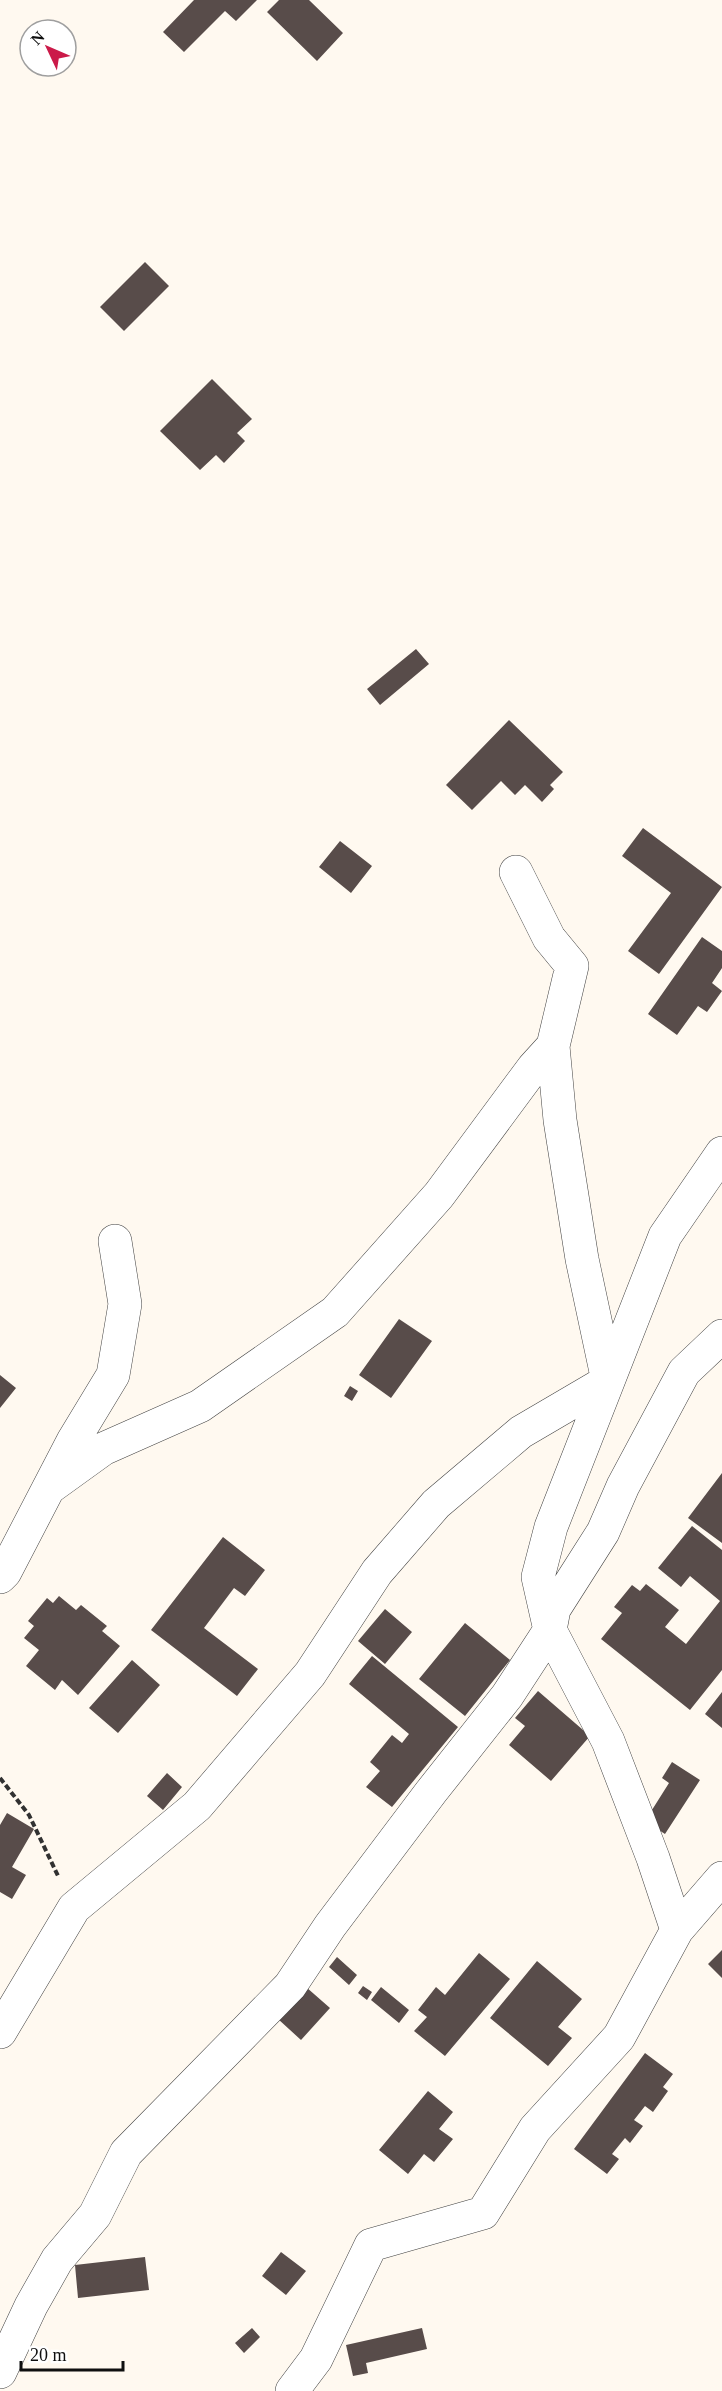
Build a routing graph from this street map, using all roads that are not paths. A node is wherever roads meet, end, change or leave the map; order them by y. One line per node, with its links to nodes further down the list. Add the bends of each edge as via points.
1 (516, 872): 2 (street, via 549,938 572,966)
2 (554, 1046): 6 (street, via 560,1120 582,1259); 7 (street, via 533,1068 439,1195 335,1312 200,1406 103,1449)
3 (722, 1154): 6 (street, via 665,1236)
4 (115, 1241): 7 (street, via 125,1304 113,1375)
5 (722, 1336): 9 (street, via 684,1372 603,1532 554,1609)
6 (608, 1381): 9 (street, via 551,1527 538,1577); 12 (street, via 521,1432 436,1504 377,1572 310,1674 197,1806 74,1908)
7 (49, 1488): 8 (street)
8 (0, 1576)
9 (550, 1630): 11 (street, via 608,1741); 13 (street, via 507,1696 430,1792 290,1986 126,2153 95,2215 57,2260)
10 (722, 1878): 11 (street)
11 (676, 1930): 14 (street, via 619,2037 535,2130 483,2213 371,2245 316,2359)
12 (0, 2032)
13 (0, 2368)
14 (292, 2391)

